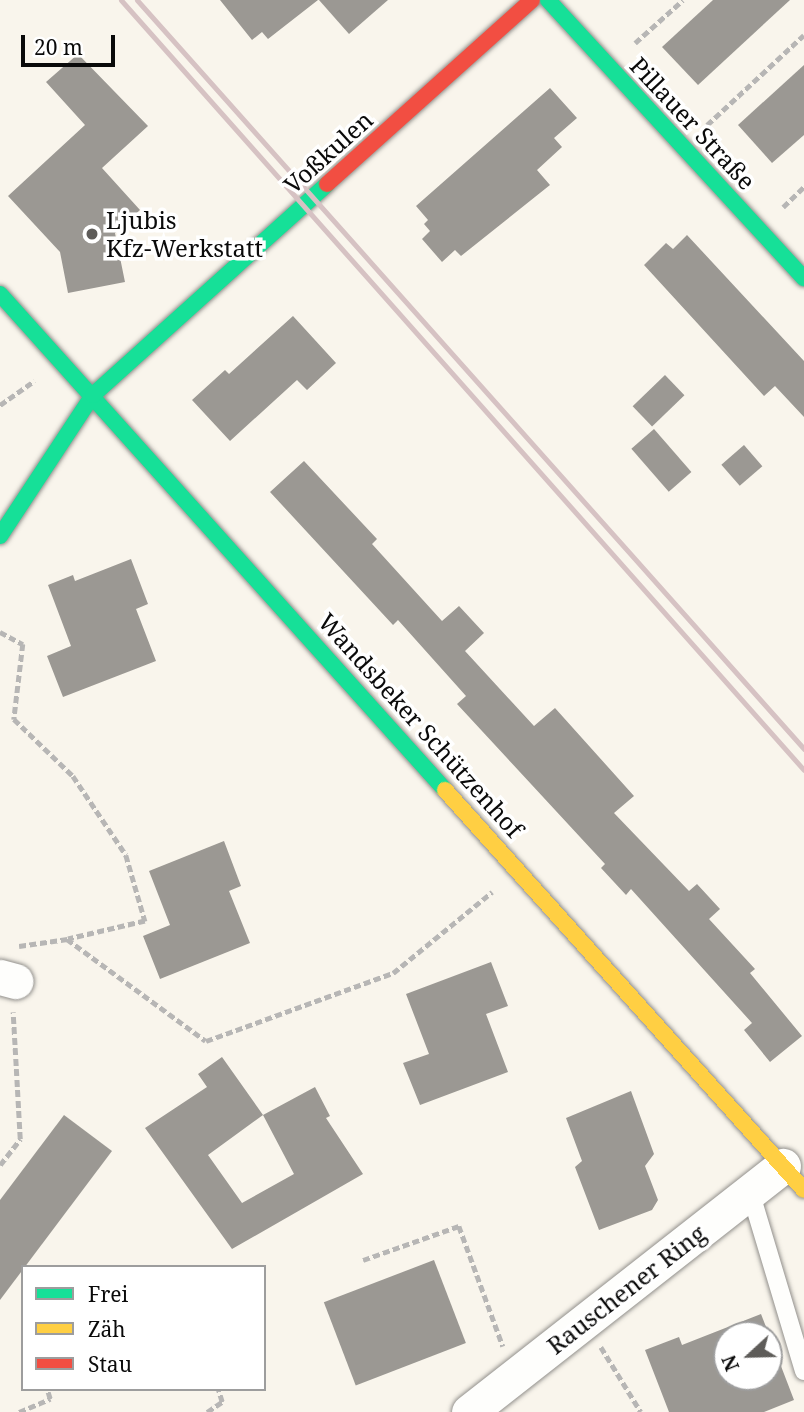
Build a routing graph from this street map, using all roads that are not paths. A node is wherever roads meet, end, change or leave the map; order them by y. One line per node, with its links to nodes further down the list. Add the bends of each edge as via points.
1 (532, 0): 5 (street, Voßkulen)
2 (548, 0): 3 (street, Pillauer Straße)
3 (804, 278)
4 (0, 294): 5 (street, Wandsbeker Schützenhof)
5 (93, 395): 6 (street); 7 (street, Wandsbeker Schützenhof)
6 (0, 536)
7 (793, 1178): 8 (street, Rauschener Ring)
8 (750, 1191): 9 (lane); 10 (street, Rauschener Ring)
9 (804, 1371)
10 (470, 1412)

